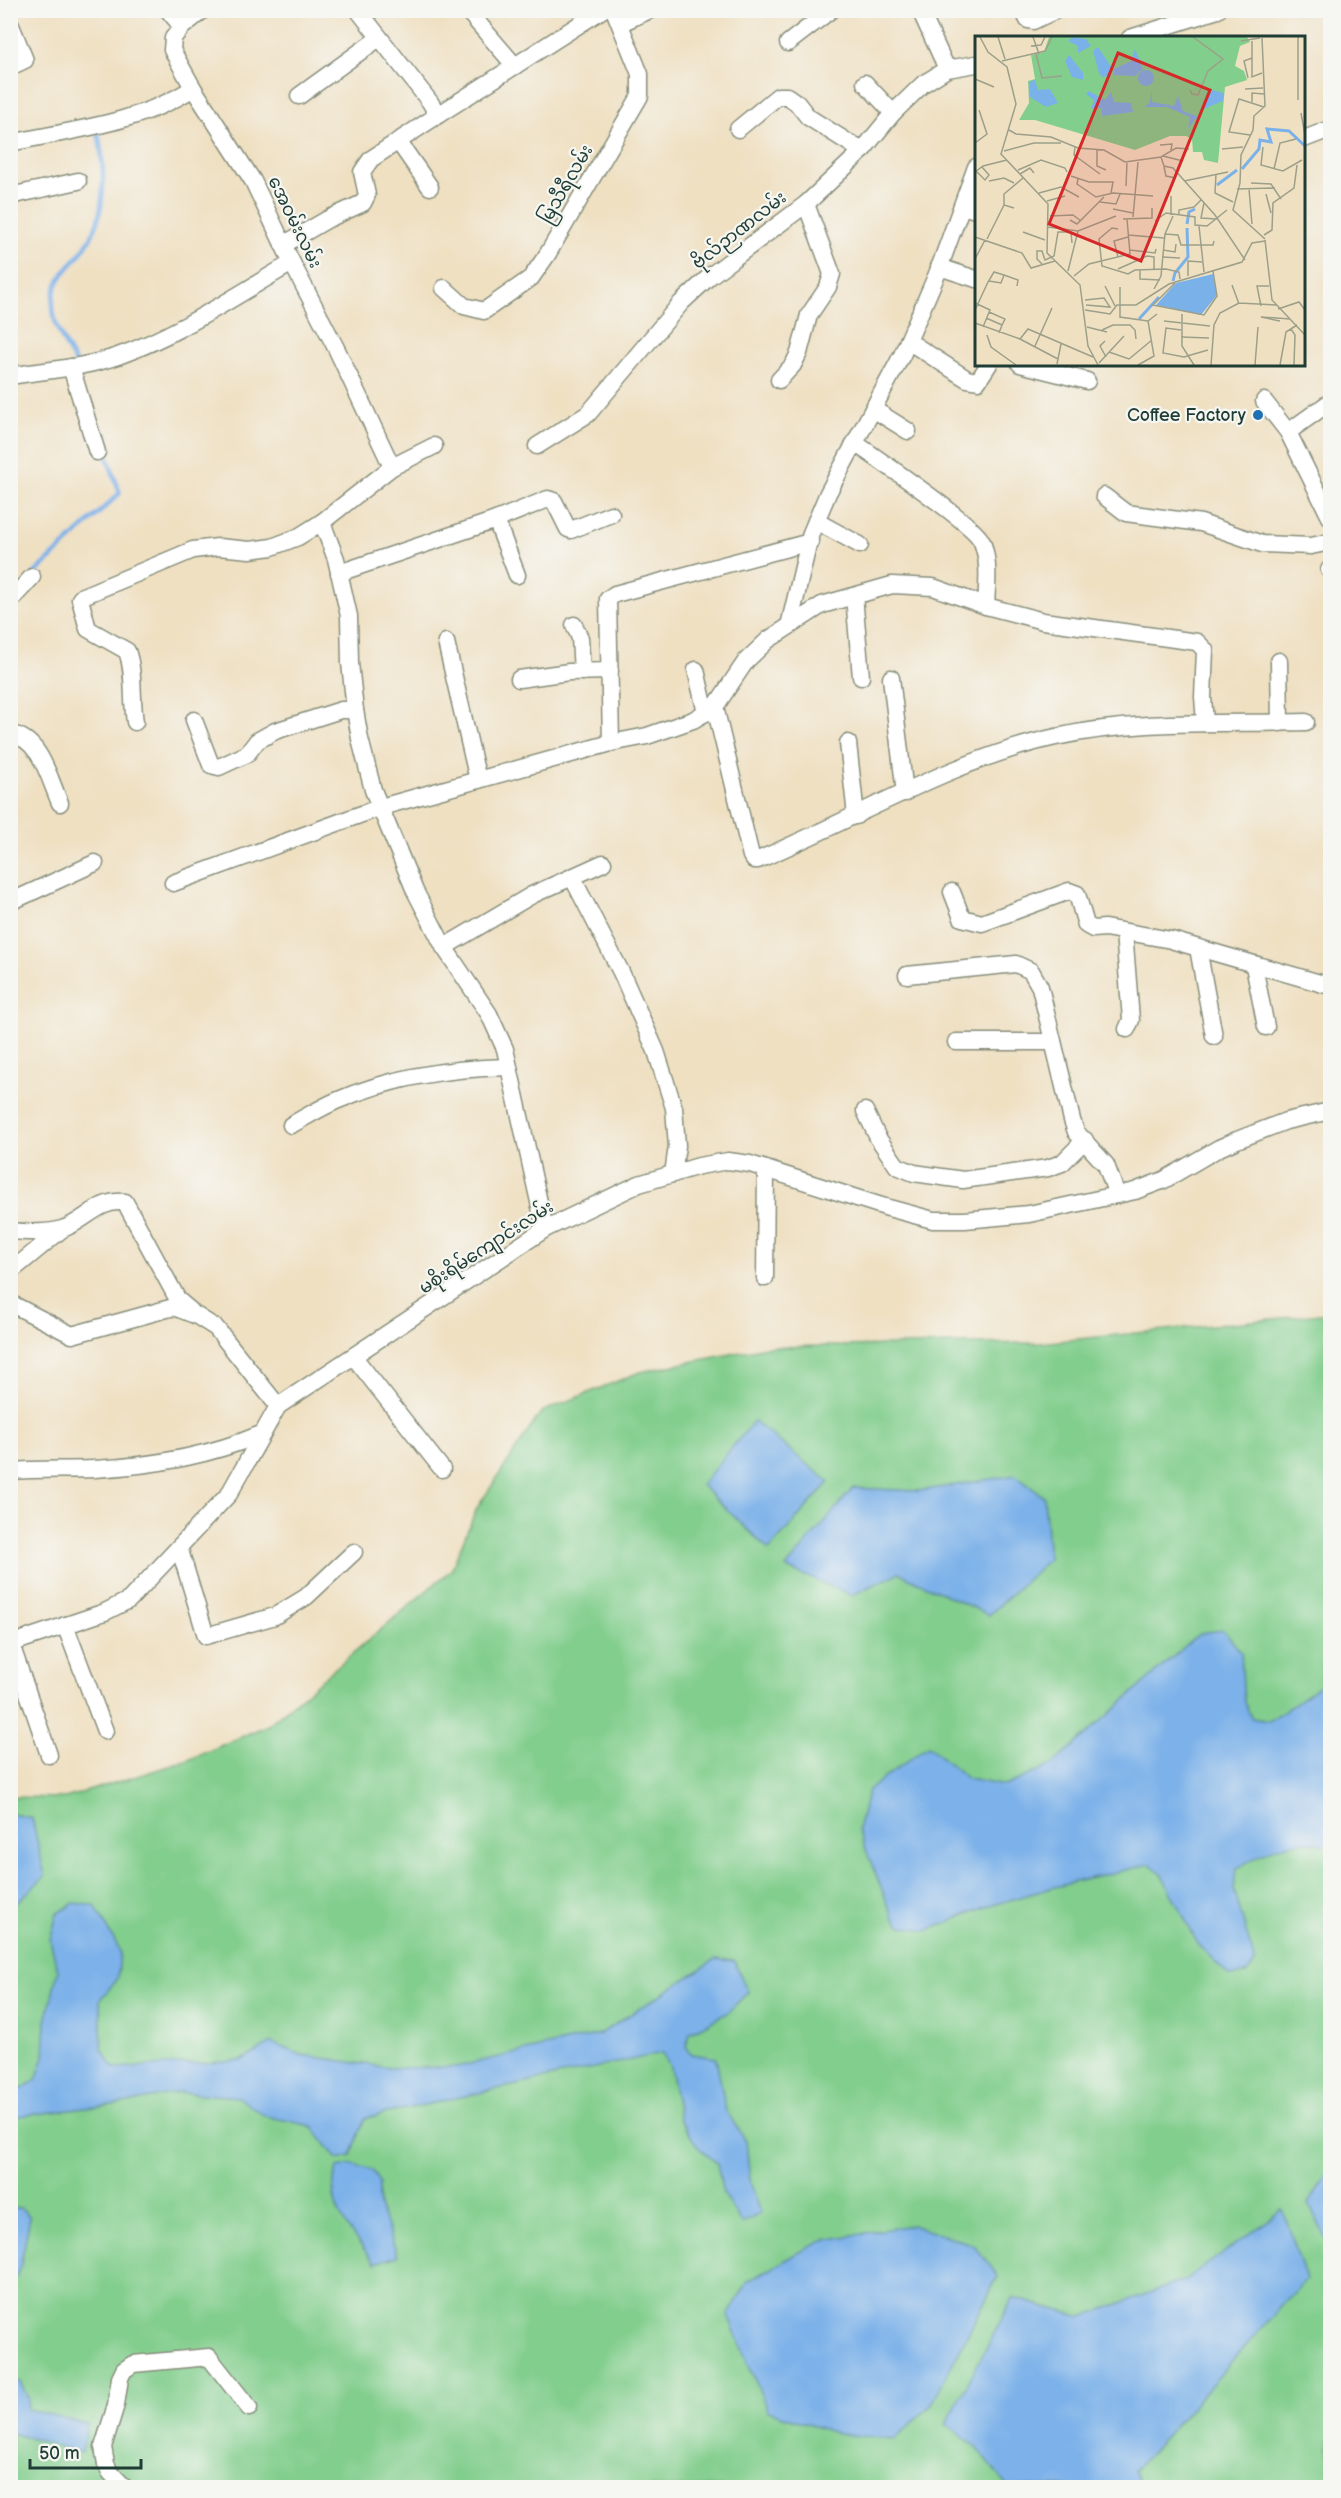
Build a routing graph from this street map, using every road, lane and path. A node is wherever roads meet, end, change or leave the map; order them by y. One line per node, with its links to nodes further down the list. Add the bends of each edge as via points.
1 (168, 10): 14 (street)
2 (203, 10): 14 (street)
3 (358, 10): 16 (street)
4 (467, 10): 19 (street)
5 (602, 10): 19 (street)
6 (650, 10): 12 (street)
7 (831, 10): 17 (street)
8 (920, 10): 21 (street)
9 (1056, 10): 11 (street)
10 (1218, 10): 15 (street)
11 (1028, 16)
12 (618, 17): 43 (street, မြသီရီလမ်း, via 640,74 640,96 548,255 531,278 484,310 464,306)
13 (10, 23): 20 (street, via 25,60)
14 (182, 27): 23 (street, အေဝမ်းလမ်း, via 173,38 172,50)
15 (1136, 36)
16 (379, 38): 24 (street); 26 (street)
17 (788, 43)
18 (975, 64): 21 (street, ဗိုလ်ဉာဏလမ်း)
19 (515, 66): 26 (street)
20 (10, 68)
21 (947, 69): 25 (street, ဗိုလ်ဉာဏလမ်း, via 923,84)
22 (865, 83): 25 (street)
23 (193, 88): 31 (street, via 154,110 122,120); 39 (street, အေဝမ်းလမ်း, via 253,180)
24 (300, 96)
25 (893, 112): 32 (street, ဗိုလ်ဉာဏလမ်း)
26 (438, 115): 30 (street)
27 (738, 129): 32 (street, via 778,96 787,96 807,117)
28 (1330, 129): 29 (street)
29 (1305, 139)
30 (398, 141): 35 (street); 39 (street, via 371,159 362,172 367,195 363,203)
31 (10, 143)
32 (862, 151): 37 (street, ဗိုလ်ဉာဏလမ်း)
33 (975, 173): 38 (street)
34 (78, 181): 36 (street)
35 (430, 187)
36 (10, 196)
37 (806, 204): 49 (street, via 832,274 809,315 796,359); 58 (street, ဗိုလ်ဉာဏလမ်း, via 710,276 681,303 588,414)
38 (969, 208): 41 (street)
39 (283, 245): 40 (street, အေဝမ်းလမ်း)
40 (292, 263): 45 (street, via 149,343); 60 (street, အေဝမ်းလမ်း)
41 (939, 267): 42 (street); 44 (street)
42 (975, 279)
43 (444, 288)
44 (908, 341): 46 (street, via 967,379 978,381); 53 (street)
45 (77, 366): 48 (street); 59 (street)
46 (988, 366)
47 (1028, 366): 50 (street)
48 (10, 376)
49 (779, 380)
50 (1088, 381)
51 (1264, 400): 55 (street)
52 (1330, 402): 55 (street)
53 (873, 409): 54 (street); 56 (street)
54 (908, 431)
55 (1288, 432): 63 (street)
56 (855, 442): 65 (street); 75 (street, via 960,518 982,539 988,565)
57 (434, 446): 60 (street)
58 (537, 446)
59 (97, 452)
60 (392, 467): 66 (street)
61 (1104, 496): 68 (street, via 1126,513 1201,523 1262,544 1311,546)
62 (611, 514): 64 (street, via 572,530 554,501 548,499)
63 (1330, 517)
64 (496, 520): 70 (street); 71 (street)
65 (816, 521): 67 (street); 69 (street)
66 (322, 522): 70 (street); 89 (street, via 272,547 193,550 82,596 88,629 127,651)
67 (810, 542): 77 (street); 81 (street, via 615,594 608,599)
68 (1330, 542)
69 (860, 545)
70 (339, 573): 86 (street, via 349,616)
71 (517, 575)
72 (32, 577): 74 (street)
73 (854, 596): 75 (street, via 892,585 933,587); 77 (street, via 822,605); 83 (street)
74 (10, 601)
75 (986, 606): 91 (street, via 1043,621 1197,642 1206,650)
76 (574, 625): 82 (street, via 580,638)
77 (789, 626): 87 (street, via 746,661)
78 (446, 642): 96 (street)
79 (1279, 661): 92 (street)
80 (696, 670): 87 (street)
81 (610, 671): 82 (street); 94 (street)
82 (582, 672): 85 (street)
83 (861, 677)
84 (891, 678): 97 (street)
85 (519, 679)
86 (355, 710): 88 (street, via 340,710 274,731 247,754 219,767 211,765); 99 (street, via 366,767)
87 (710, 710): 94 (street, via 647,736); 100 (street, via 754,860)
88 (194, 720)
89 (135, 722)
90 (1306, 722): 92 (street)
91 (1205, 723): 92 (street); 97 (street, via 1112,728 1056,737 972,763)
92 (1280, 723)
93 (10, 734): 98 (street, via 22,736 32,744)
94 (611, 743): 96 (street)
95 (848, 743): 100 (street)
96 (478, 780): 99 (street)
97 (905, 793): 100 (street)
98 (60, 803)
99 (381, 807): 104 (street); 108 (street, via 415,891)
100 (856, 816)
101 (603, 862): 103 (street)
102 (94, 863): 106 (street)
103 (572, 877): 108 (street); 124 (street, via 656,1051 674,1108 677,1146)
104 (173, 883)
105 (952, 892): 107 (street, via 962,918 982,923 1069,891 1077,894 1086,926)
106 (10, 902)
107 (1124, 932): 109 (street); 114 (street, via 1131,1020)
108 (444, 947): 118 (street, via 489,1014 505,1049)
109 (1198, 948): 110 (street); 115 (street)
110 (1254, 966): 112 (street); 113 (street)
111 (907, 975): 116 (street, via 1021,964 1031,971 1040,987)
112 (1330, 986)
113 (1266, 1027)
114 (1127, 1029)
115 (1214, 1036)
116 (1053, 1041): 117 (street); 122 (street, via 1072,1120 1076,1132)
117 (956, 1042)
118 (508, 1067): 121 (street, via 464,1068 370,1089); 126 (street)
119 (865, 1111): 122 (street, via 897,1167 963,1180 1048,1168 1062,1163)
120 (1330, 1111): 125 (street, မစိုးရိမ်ကျောင်းလမ်း, via 1286,1121 1237,1140 1164,1180)
121 (291, 1125)
122 (1085, 1140): 125 (street, via 1106,1165)
123 (766, 1169): 124 (street, မစိုးရိမ်ကျောင်းလမ်း, via 728,1161); 125 (street, မစိုးရိမ်ကျောင်းလမ်း, via 933,1220 1029,1214); 130 (street)
124 (673, 1174): 126 (street, မစိုးရိမ်ကျောင်းလမ်း, via 639,1184)
125 (1117, 1195)
126 (545, 1229): 133 (street, မစိုးရိမ်ကျောင်းလမ်း)
127 (61, 1230): 128 (street); 129 (street); 132 (street, via 107,1203 125,1202 178,1300)
128 (10, 1231)
129 (10, 1272)
130 (765, 1278)
131 (10, 1303): 132 (street, via 72,1335 174,1307)
132 (196, 1316): 134 (street, via 216,1328)
133 (354, 1357): 134 (street, မစိုးရိမ်ကျောင်းလမ်း); 136 (street)
134 (278, 1406): 135 (street, မစိုးရိမ်ကျောင်းလမ်း)
135 (261, 1434): 137 (street, via 201,1455 150,1463); 138 (street, မစိုးရိမ်ကျောင်းလမ်း, via 229,1494)
136 (442, 1469)
137 (10, 1471)
138 (179, 1547): 139 (street, via 206,1636 275,1616 306,1597); 140 (street, မစိုးရိမ်ကျောင်းလမ်း, via 129,1600)
139 (354, 1552)
140 (64, 1625): 141 (street, မစိုးရိမ်ကျောင်းလမ်း); 142 (street)
141 (11, 1644): 143 (street)
142 (105, 1731)
143 (49, 1755)
144 (249, 2408): 145 (street, via 209,2357 133,2364 120,2378 103,2446 110,2472)
145 (125, 2487)

